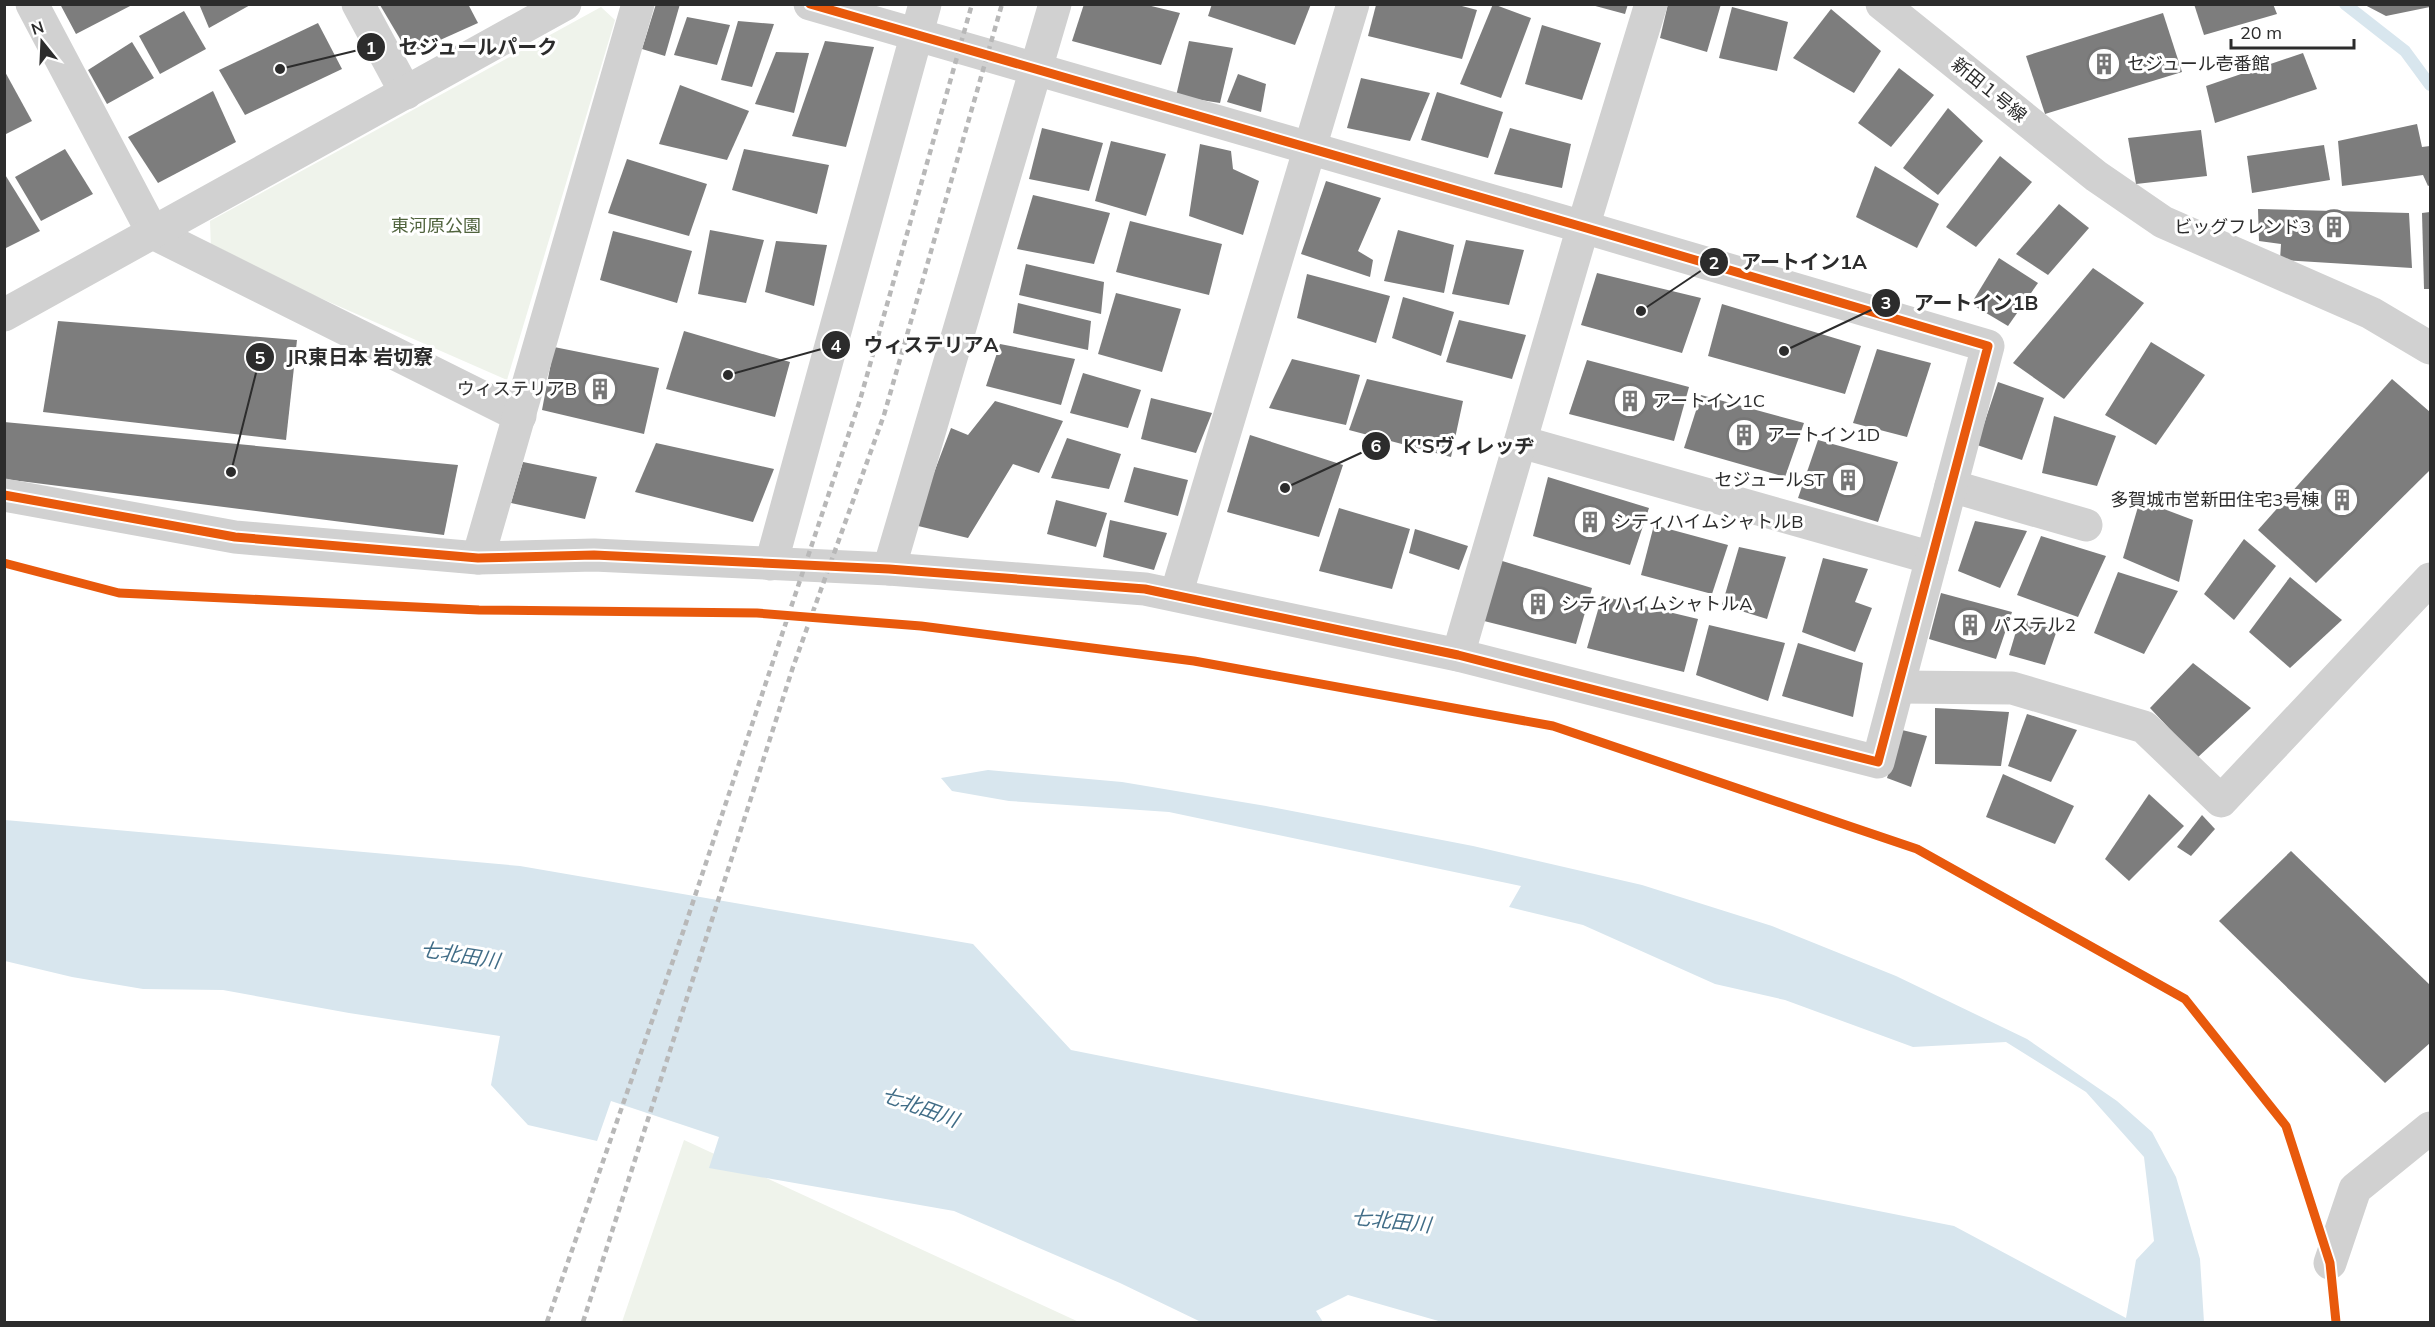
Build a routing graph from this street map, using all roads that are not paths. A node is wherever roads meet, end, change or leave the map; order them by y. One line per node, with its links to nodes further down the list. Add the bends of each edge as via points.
1 (32, 4): 16 (street)
2 (358, 4): 13 (street)
3 (565, 4): 13 (street)
4 (638, 4): 19 (street)
5 (810, 4): 11 (street)
6 (925, 4): 11 (street)
7 (1055, 4): 12 (street)
8 (1353, 4): 14 (street)
9 (1651, 4): 15 (street)
10 (1882, 4): 18 (street, 新田１号線, via 2096,176 2163,222 2371,313)
11 (916, 36): 12 (street); 26 (street)
12 (1036, 68): 14 (street); 27 (street)
13 (406, 93): 16 (street)
14 (1311, 148): 15 (street); 29 (street)
15 (1583, 227): 20 (street); 21 (street, via 1988,346)
16 (153, 232): 17 (street); 19 (street)
17 (4, 315)
18 (2430, 348)
19 (519, 416): 24 (street)
20 (1521, 442): 25 (street); 30 (street)
21 (1951, 486): 23 (street); 25 (street)
22 (4, 495): 24 (street, via 235,537)
23 (2086, 525)
24 (478, 558): 26 (street, via 594,555)
25 (1932, 558): 31 (street)
26 (771, 564): 27 (street)
27 (889, 569): 29 (street, via 1145,589)
28 (2430, 579): 31 (street, via 2221,801 2144,726 2012,688)
29 (1176, 595): 30 (street)
30 (1458, 655): 31 (street, via 1878,762)
31 (1898, 687)
32 (2430, 1128): 33 (street, via 2355,1190)
33 (2330, 1263)

